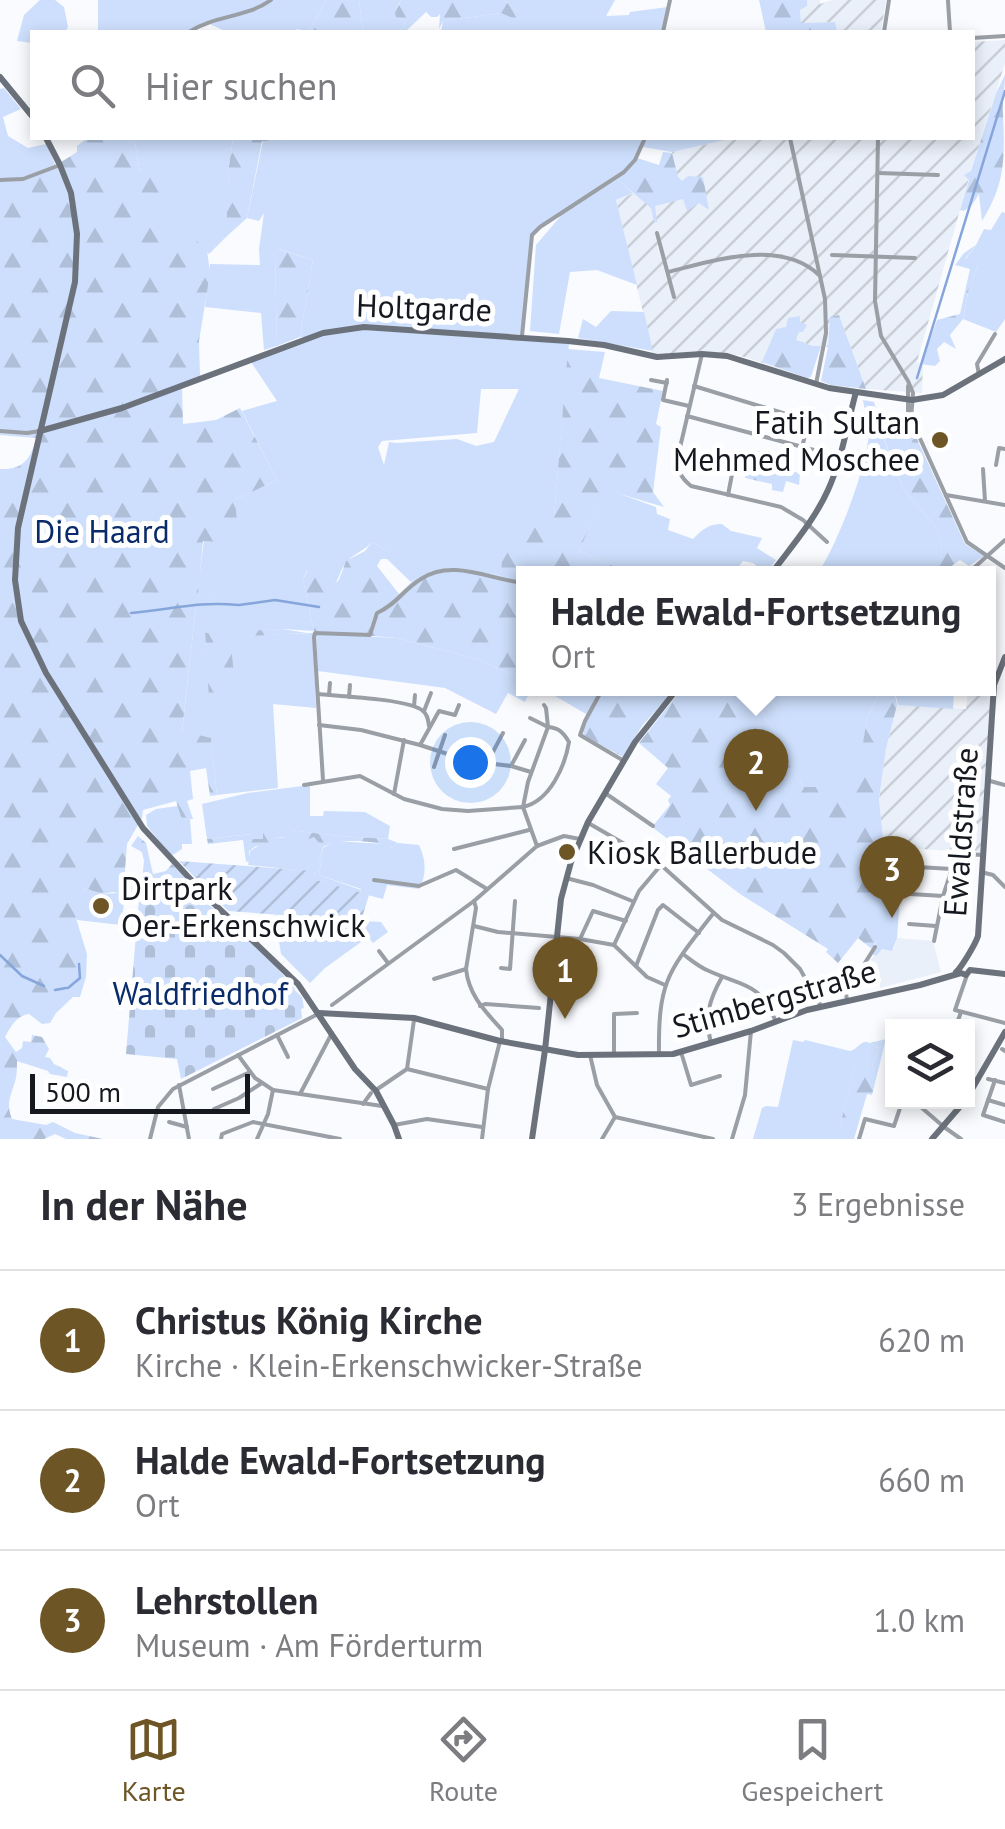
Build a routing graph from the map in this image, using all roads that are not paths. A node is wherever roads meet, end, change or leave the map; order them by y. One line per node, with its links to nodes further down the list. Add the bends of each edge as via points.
1 (272, 0): 5 (street)
2 (670, 0): 6 (street)
3 (890, 0): 7 (street)
4 (948, 1): 8 (street)
5 (192, 30)
6 (663, 30)
7 (884, 30)
8 (950, 30)
9 (1005, 36): 10 (street)
10 (975, 38)
11 (0, 76): 12 (street)
12 (30, 114)
13 (47, 140): 17 (street)
14 (644, 140): 29 (street, via 624,172 532,235)
15 (790, 140): 26 (street)
16 (878, 140): 18 (street)
17 (60, 164): 20 (street); 42 (street, via 77,234 75,282)
18 (877, 172): 19 (street); 23 (street)
19 (938, 176)
20 (0, 180)
21 (657, 234): 25 (street)
22 (832, 255): 23 (street)
23 (874, 257): 24 (street); 38 (street, via 877,319 908,381)
24 (915, 258)
25 (668, 272): 26 (street, via 754,255 798,261); 27 (street)
26 (820, 275): 34 (street, via 826,316)
27 (674, 296)
28 (995, 334): 32 (street, via 977,364)
29 (522, 336): 30 (street, Holtgarde, via 657,357); 42 (street, Holtgarde, via 380,326 338,330)
30 (702, 354): 34 (street, Holtgarde); 35 (street)
31 (1005, 360): 32 (street)
32 (978, 375): 38 (street, via 943,395)
33 (651, 380): 39 (street, via 667,382 663,400)
34 (816, 384): 36 (street, Holtgarde)
35 (694, 386): 39 (street); 44 (street, via 813,422)
36 (858, 392): 37 (street, Holtgarde); 40 (street)
37 (877, 396): 38 (street, Holtgarde); 40 (street)
38 (909, 399): 51 (street)
39 (689, 406): 41 (street)
40 (854, 407): 47 (street)
41 (687, 416): 44 (street); 50 (street, via 680,474 691,486)
42 (40, 431): 43 (street, Holtgarde); 158 (street, via 18,528 15,580 28,640 156,844 298,984)
43 (0, 432)
44 (802, 447): 47 (street)
45 (1005, 448): 48 (street, via 999,448)
46 (698, 455): 50 (street, via 734,464)
47 (840, 457): 54 (street)
48 (996, 465)
49 (983, 469): 52 (street)
50 (728, 495): 54 (street, via 781,507)
51 (946, 496): 52 (street); 57 (street, via 967,542)
52 (985, 501): 53 (street)
53 (1005, 505)
54 (808, 524): 56 (street); 58 (street)
55 (1005, 540): 57 (street)
56 (827, 542)
57 (988, 556): 59 (street); 60 (street)
58 (777, 566)
59 (976, 566)
60 (1005, 568)
61 (516, 581): 68 (street, via 464,570 430,574 377,613 370,635 316,633)
62 (1005, 656): 63 (street, Ewaldstraße)
63 (1001, 676)
64 (330, 683): 70 (street)
65 (350, 684): 74 (street)
66 (400, 692): 75 (street)
67 (432, 693): 81 (street)
68 (318, 694): 70 (street); 83 (street)
69 (415, 694): 79 (street)
70 (329, 695): 74 (street)
71 (599, 696): 94 (street, via 580,736)
72 (671, 696): 94 (street)
73 (993, 696): 100 (street, Ewaldstraße)
74 (349, 697): 75 (street)
75 (399, 702): 79 (street)
76 (442, 702): 80 (street)
77 (459, 704): 80 (street, via 454,715)
78 (544, 705): 85 (street)
79 (414, 706): 81 (street)
80 (439, 711): 84 (street)
81 (424, 712): 84 (street)
82 (530, 718): 85 (street)
83 (319, 725): 88 (street); 99 (street)
84 (430, 726): 91 (street)
85 (548, 728): 98 (street); 106 (street, via 563,732 567,753 545,793)
86 (503, 733): 95 (street)
87 (445, 735): 92 (street)
88 (404, 740): 91 (street); 105 (street)
89 (525, 740): 96 (street)
90 (478, 743): 93 (street)
91 (420, 745): 92 (street)
92 (438, 752): 93 (street); 97 (street)
93 (470, 761): 95 (street); 101 (street)
94 (624, 761): 104 (street)
95 (487, 763): 96 (street)
96 (511, 766): 98 (street)
97 (434, 767)
98 (531, 772): 106 (street)
99 (323, 780): 103 (street); 105 (street, via 360,776)
100 (988, 781): 102 (street); 113 (street, Ewaldstraße)
101 (462, 782)
102 (1005, 784)
103 (304, 785)
104 (605, 792): 107 (street); 108 (street)
105 (394, 794): 106 (street, via 447,810)
106 (524, 808): 109 (street)
107 (588, 822): 110 (street); 115 (street)
108 (653, 826)
109 (530, 830): 111 (street); 112 (street)
110 (580, 839): 111 (street, via 564,836); 119 (street)
111 (537, 846): 123 (street)
112 (454, 848)
113 (984, 855): 117 (street, via 958,854); 118 (street, Ewaldstraße)
114 (893, 858): 116 (street, via 892,866)
115 (661, 866): 128 (street); 129 (street)
116 (900, 866): 117 (street); 121 (street)
117 (952, 869): 125 (street)
118 (983, 873): 122 (street); 147 (street, Ewaldstraße, via 978,936)
119 (566, 878): 128 (street); 136 (street)
120 (374, 880): 123 (street, via 418,886 456,870)
121 (899, 880)
122 (1005, 887)
123 (487, 889): 126 (street)
124 (915, 896): 125 (street)
125 (943, 896): 133 (street)
126 (474, 901): 132 (street); 143 (street)
127 (515, 901): 135 (street)
128 (634, 901): 130 (street)
129 (714, 914): 134 (street); 154 (street, via 784,953)
130 (626, 921): 137 (street, via 592,911); 139 (street)
131 (914, 923): 133 (street)
132 (474, 926): 135 (street); 146 (street)
133 (936, 926): 138 (street)
134 (699, 932): 142 (street); 144 (street, via 663,905)
135 (514, 934): 136 (street); 145 (street, via 510,969)
136 (556, 937): 137 (street); 170 (street)
137 (580, 939): 139 (street)
138 (934, 940)
139 (615, 946): 144 (street)
140 (875, 947): 152 (street)
141 (379, 950): 143 (street)
142 (682, 953): 149 (street); 151 (street)
143 (388, 963): 156 (street)
144 (636, 966): 151 (street)
145 (501, 968)
146 (466, 970): 150 (street); 153 (street)
147 (965, 970): 148 (street, Stimbergstraße); 152 (street, Stimbergstraße); 157 (street, via 955,1010)
148 (1005, 973)
149 (722, 976): 162 (street, via 758,993); 169 (street, via 706,1016)
150 (434, 979)
151 (664, 985): 172 (street)
152 (846, 1001): 154 (street, Stimbergstraße)
153 (480, 1006): 155 (street); 168 (street, via 502,1030)
154 (821, 1006): 162 (street, Stimbergstraße)
155 (540, 1008)
156 (333, 1009): 158 (street, Stimbergstraße); 160 (street, Stimbergstraße); 164 (street)
157 (961, 1011): 161 (street); 163 (street)
158 (319, 1013): 164 (street); 167 (street)
159 (637, 1013): 175 (street, via 614,1014)
160 (414, 1018): 168 (street, Stimbergstraße); 177 (street)
161 (958, 1019)
162 (776, 1022): 165 (street, Stimbergstraße)
163 (1005, 1023)
164 (330, 1030): 189 (street); 190 (street)
165 (751, 1031): 169 (street, Stimbergstraße); 219 (street, via 745,1094)
166 (1005, 1032): 184 (street)
167 (277, 1035): 173 (street); 176 (street)
168 (501, 1041): 170 (street, Stimbergstraße); 186 (street)
169 (711, 1043): 171 (street, Stimbergstraße)
170 (545, 1050): 174 (street, Stimbergstraße); 216 (street)
171 (682, 1052): 172 (street, Stimbergstraße); 179 (street, via 691,1085)
172 (659, 1054): 175 (street, Stimbergstraße)
173 (238, 1055): 178 (street); 185 (street)
174 (590, 1055): 175 (street, Stimbergstraße); 199 (street, via 596,1085)
175 (614, 1055)
176 (288, 1057)
177 (407, 1069): 186 (street); 189 (street)
178 (250, 1072): 182 (street); 187 (street)
179 (720, 1076)
180 (988, 1079): 181 (street)
181 (995, 1080): 183 (street); 191 (street)
182 (262, 1083): 188 (street); 195 (street)
183 (1005, 1083)
184 (975, 1084)
185 (179, 1085): 205 (street); 208 (street, via 161,1101)
186 (488, 1088): 204 (street)
187 (213, 1089)
188 (273, 1090): 190 (street); 202 (street)
189 (374, 1092): 192 (street); 194 (street)
190 (300, 1094): 192 (street)
191 (988, 1100): 193 (street); 201 (street, via 983,1115)
192 (363, 1104): 194 (street)
193 (1005, 1105)
194 (385, 1106): 203 (street)
195 (214, 1108)
196 (900, 1109): 220 (street, via 894,1126 865,1119)
197 (923, 1109): 207 (street)
198 (958, 1109): 207 (street)
199 (616, 1117): 217 (street); 218 (street)
200 (170, 1122): 205 (street)
201 (1005, 1122)
202 (264, 1124): 206 (street); 212 (street); 213 (street)
203 (394, 1125): 204 (street, via 426,1119); 214 (street)
204 (482, 1126): 215 (street)
205 (187, 1127): 209 (street)
206 (241, 1128): 210 (street); 211 (street)
207 (944, 1128): 221 (street); 222 (street)
208 (150, 1139)
209 (189, 1139)
210 (221, 1139)
211 (239, 1139)
212 (257, 1139)
213 (340, 1139)
214 (398, 1139)
215 (482, 1139)
216 (532, 1139)
217 (602, 1139)
218 (710, 1139)
219 (732, 1139)
220 (859, 1139)
221 (932, 1139)
222 (961, 1139)

